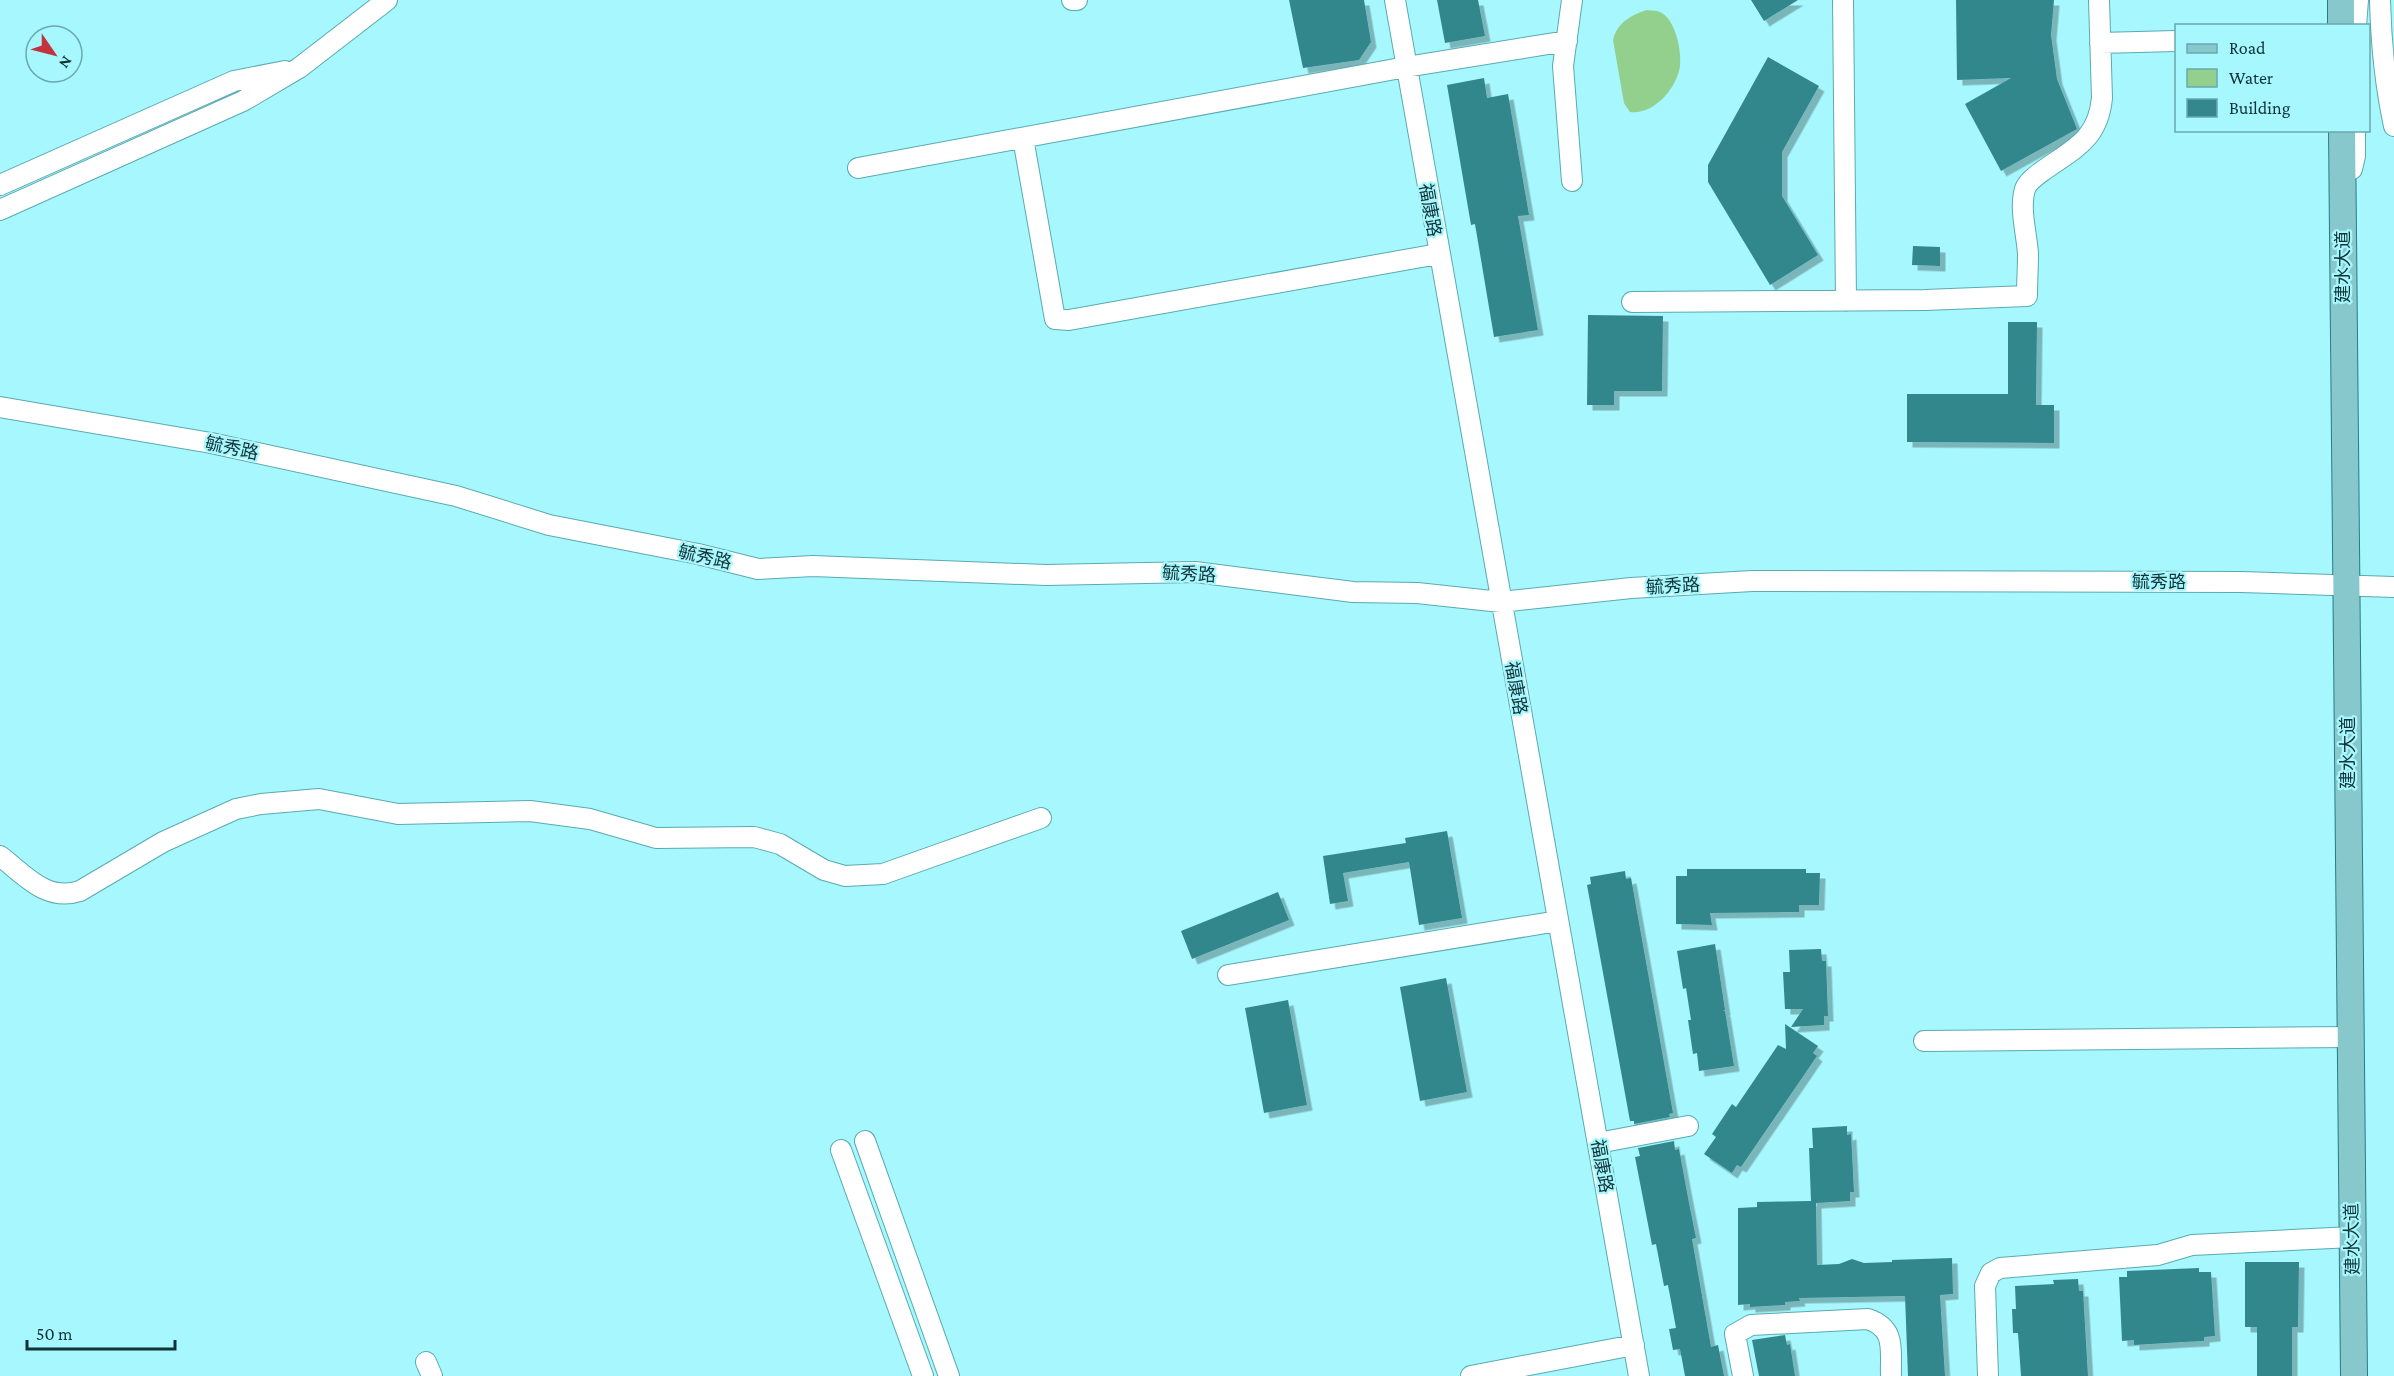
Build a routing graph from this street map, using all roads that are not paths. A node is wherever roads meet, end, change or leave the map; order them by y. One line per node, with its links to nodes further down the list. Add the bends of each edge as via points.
1 (387, 0): 17 (street)
2 (1072, 0): 3 (street)
3 (1077, 0)
4 (1395, 0): 16 (street, 福康路)
5 (1572, 0): 13 (street)
6 (1843, 0): 28 (street)
7 (2099, 0): 15 (street)
8 (2341, 0): 11 (main road)
9 (2358, 0): 12 (street)
10 (2380, 0): 18 (street)
11 (2341, 24)
12 (2356, 24)
13 (1567, 41): 16 (street); 23 (street, via 1563,66)
14 (2175, 41): 15 (street)
15 (2100, 43): 28 (street, via 2102,98 2096,125 2085,142 2035,176 2025,190 2027,296)
16 (1406, 67): 21 (street); 27 (street, 福康路)
17 (299, 68): 24 (street, via 234,81); 25 (street, via 243,101)
18 (2394, 126)
19 (2342, 132): 26 (main road, 建水大道)
20 (2355, 132): 26 (street, via 2355,156)
21 (1023, 138): 22 (street); 27 (street, via 1055,319 1080,318)
22 (858, 168)
23 (1572, 181)
24 (0, 185)
25 (0, 210)
26 (2343, 212): 31 (main road, 建水大道)
27 (1438, 254): 33 (street, 福康路)
28 (1846, 301): 29 (street)
29 (1632, 302)
30 (0, 407): 33 (street, 毓秀路, via 222,445 456,496 549,525 758,569 813,566 1046,575 1195,572 1353,592 1417,592)
31 (2346, 585): 32 (street, 毓秀路); 33 (street, 毓秀路, via 1752,581 1631,588); 38 (main road, 建水大道)
32 (2394, 587)
33 (1501, 602): 36 (street, 福康路)
34 (1041, 818): 35 (street, via 883,874 859,877 824,870 780,844 754,837 656,838 551,812 398,814 319,799 236,809 163,842 71,894 46,891)
35 (0, 856)
36 (1558, 921): 37 (street); 42 (street, 福康路)
37 (1228, 975)
38 (2350, 1037): 39 (street); 44 (main road, 建水大道)
39 (1924, 1041)
40 (1688, 1126): 42 (street)
41 (865, 1142): 47 (street)
42 (1598, 1143): 45 (street, 福康路)
43 (841, 1150): 46 (street)
44 (2352, 1237): 52 (street, via 2192,1245 2158,1255 2000,1268 1991,1274 1985,1286); 53 (main road, 建水大道)
45 (1634, 1345): 48 (street); 49 (street, 福康路)
46 (922, 1376)
47 (949, 1376)
48 (1471, 1376)
49 (1640, 1376)
50 (1743, 1376): 51 (street, via 1735,1334 1751,1325 1868,1319 1890,1335)
51 (1891, 1376)
52 (1988, 1376)
53 (2354, 1376)

